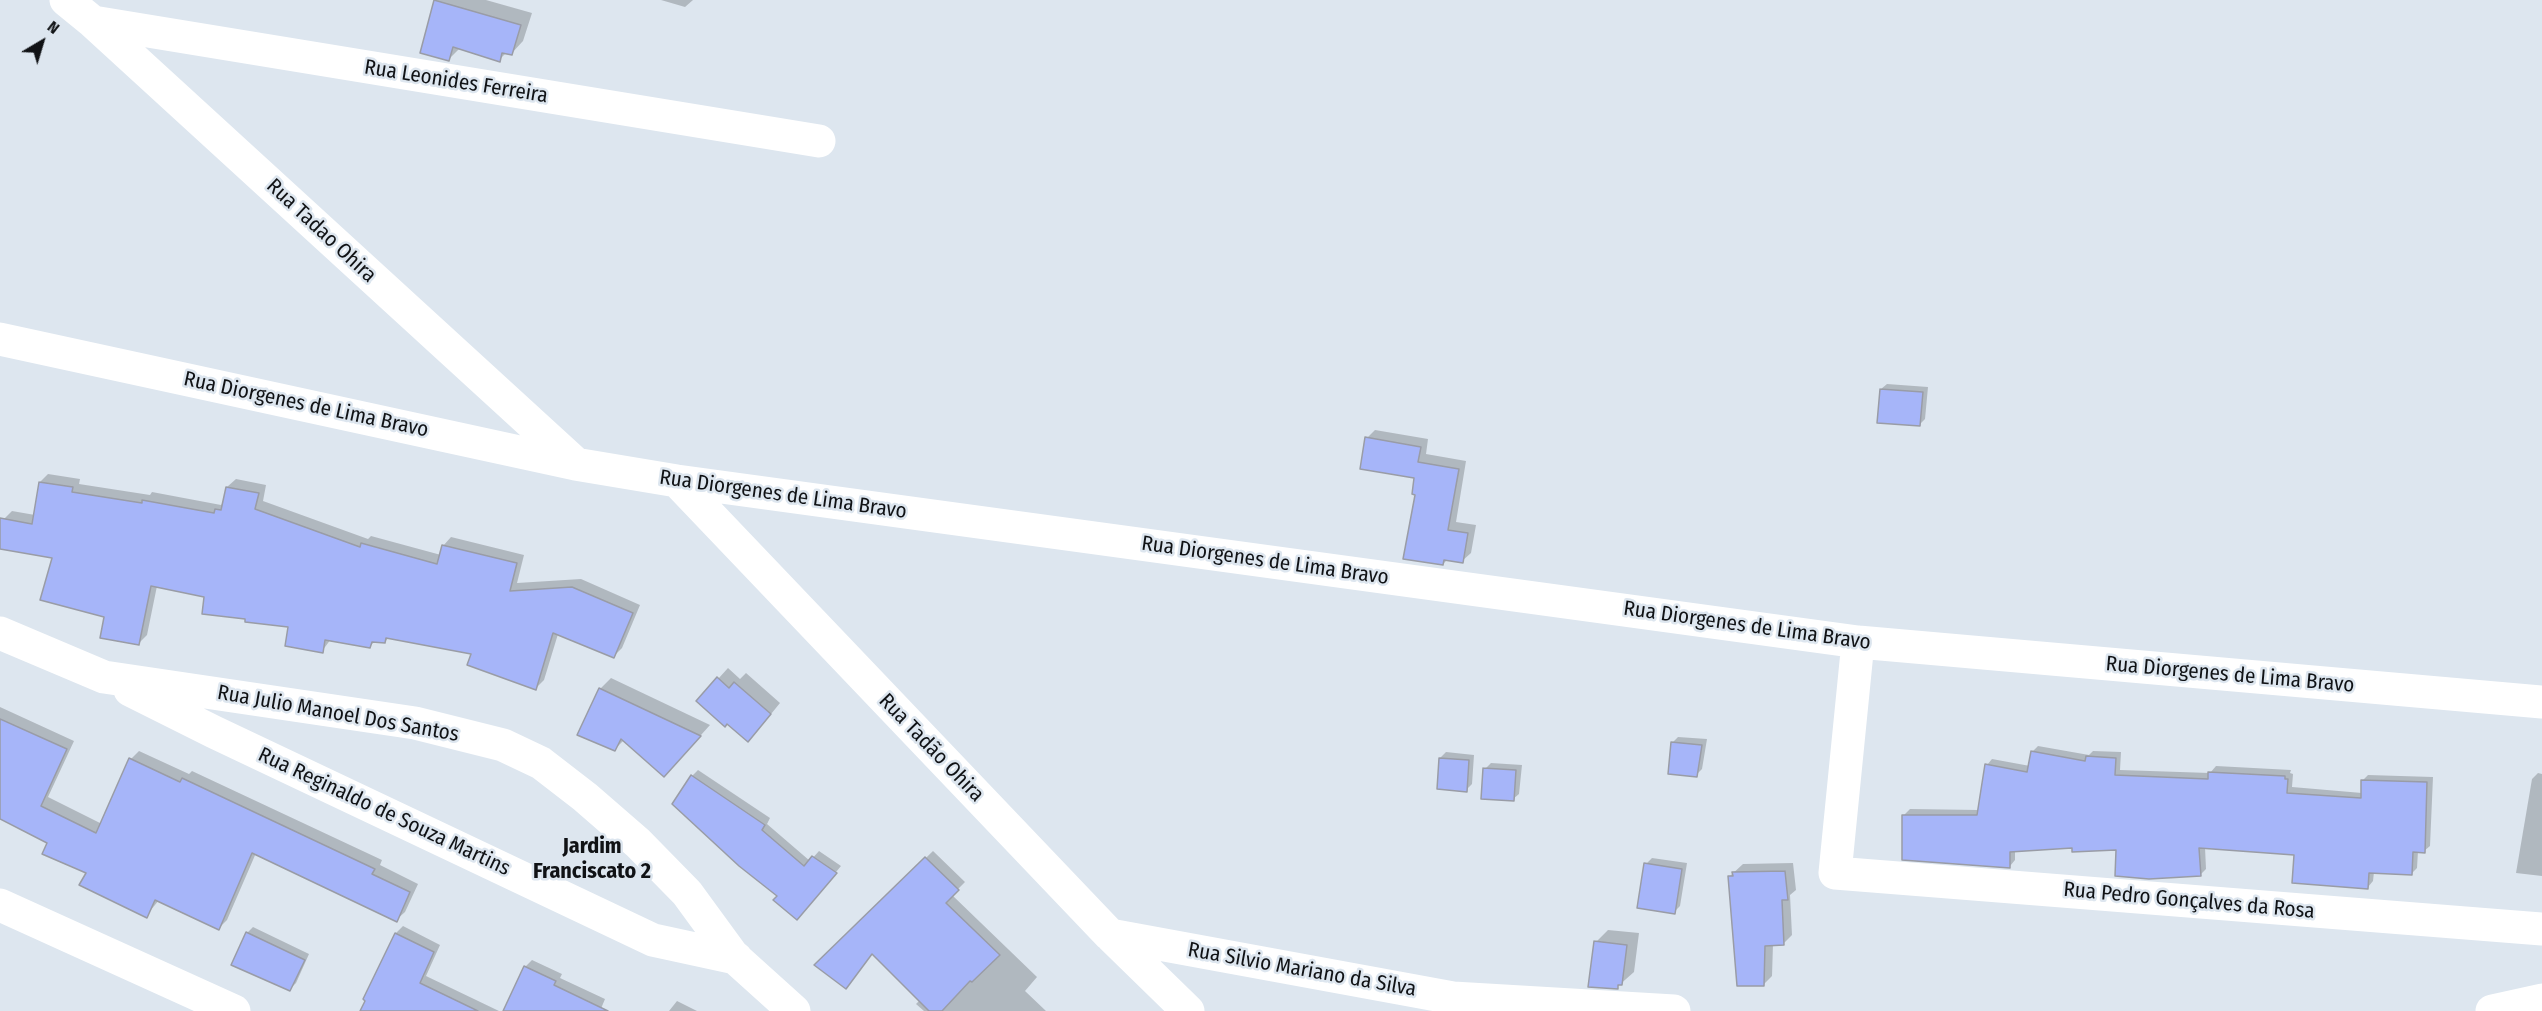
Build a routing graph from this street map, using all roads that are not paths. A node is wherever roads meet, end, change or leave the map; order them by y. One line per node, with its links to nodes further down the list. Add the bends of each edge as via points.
1 (66, 0): 2 (street, Rua Tadao Ohira)
2 (93, 22): 3 (street, Rua Leonides Ferreira); 5 (street, Rua Tadao Ohira)
3 (819, 141)
4 (0, 339): 5 (street, Rua Diorgenes de Lima Bravo)
5 (575, 464): 6 (street, Rua Diorgenes de Lima Bravo)
6 (677, 481): 8 (street, Rua Diorgenes de Lima Bravo); 13 (street, Rua Tadão Ohira)
7 (0, 633): 9 (street, Rua Julio Manoel Dos Santos)
8 (1858, 642): 10 (street, Rua Diorgenes de Lima Bravo); 12 (street, Rua Pedro Gonçalves da Rosa, via 1835,873)
9 (104, 676): 14 (street, Rua Reginaldo de Souza Martins, via 653,940); 14 (street, Rua Julio Manoel Dos Santos, via 415,723 503,745 541,763 638,843 687,893)
10 (2542, 702)
11 (0, 905): 15 (street)
12 (2542, 929)
13 (1110, 935): 17 (street, Rua Tadão Ohira); 18 (street, Rua Silvio Mariano da Silva, via 1453,998)
14 (736, 958): 16 (street, Rua Julio Manoel Dos Santos)
15 (234, 1011)
16 (794, 1011)
17 (1188, 1011)
18 (1674, 1011)

